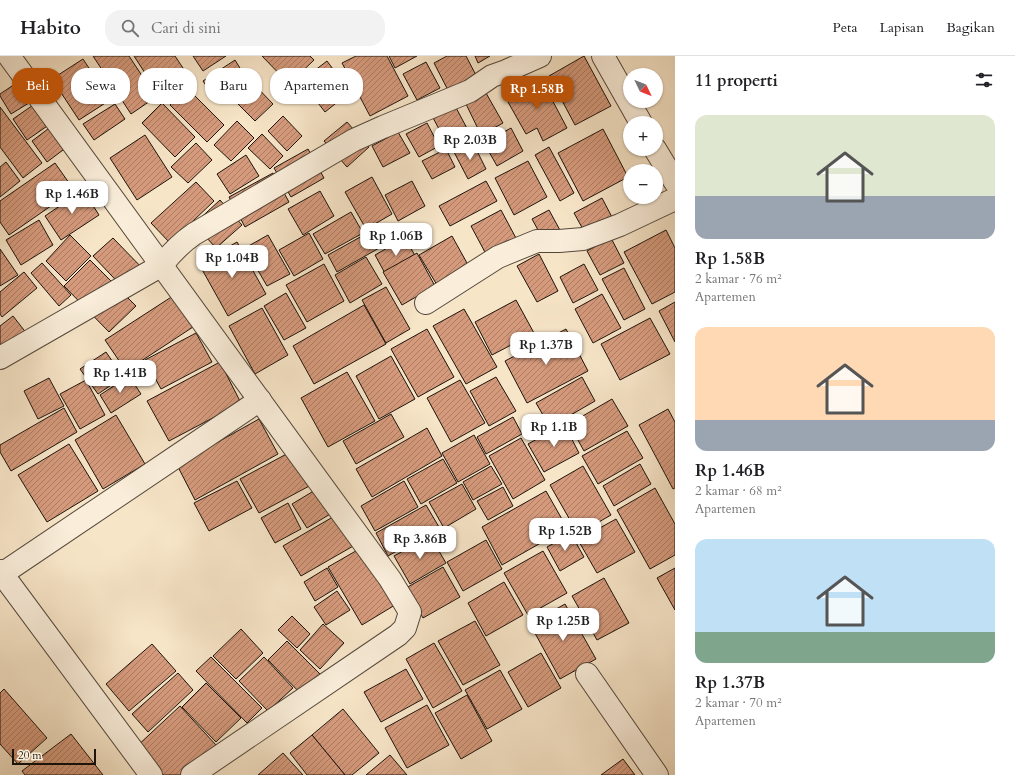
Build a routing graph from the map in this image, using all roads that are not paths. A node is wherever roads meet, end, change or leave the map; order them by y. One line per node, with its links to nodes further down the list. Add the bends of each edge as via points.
1 (9, 56): 8 (street)
2 (540, 56): 8 (street, via 492,76 470,91 354,140 194,234 171,253)
3 (603, 56): 4 (street)
4 (637, 116)
5 (664, 155): 6 (street)
6 (675, 182)
7 (675, 199): 9 (street, via 583,239 537,241 498,257)
8 (162, 265): 10 (street); 11 (street)
9 (426, 303)
10 (0, 358)
11 (260, 400): 12 (street); 15 (street, via 390,579 410,612 404,628 398,635)
12 (1, 573): 14 (street)
13 (587, 674): 16 (street)
14 (151, 775)
15 (192, 775)
16 (657, 775)

